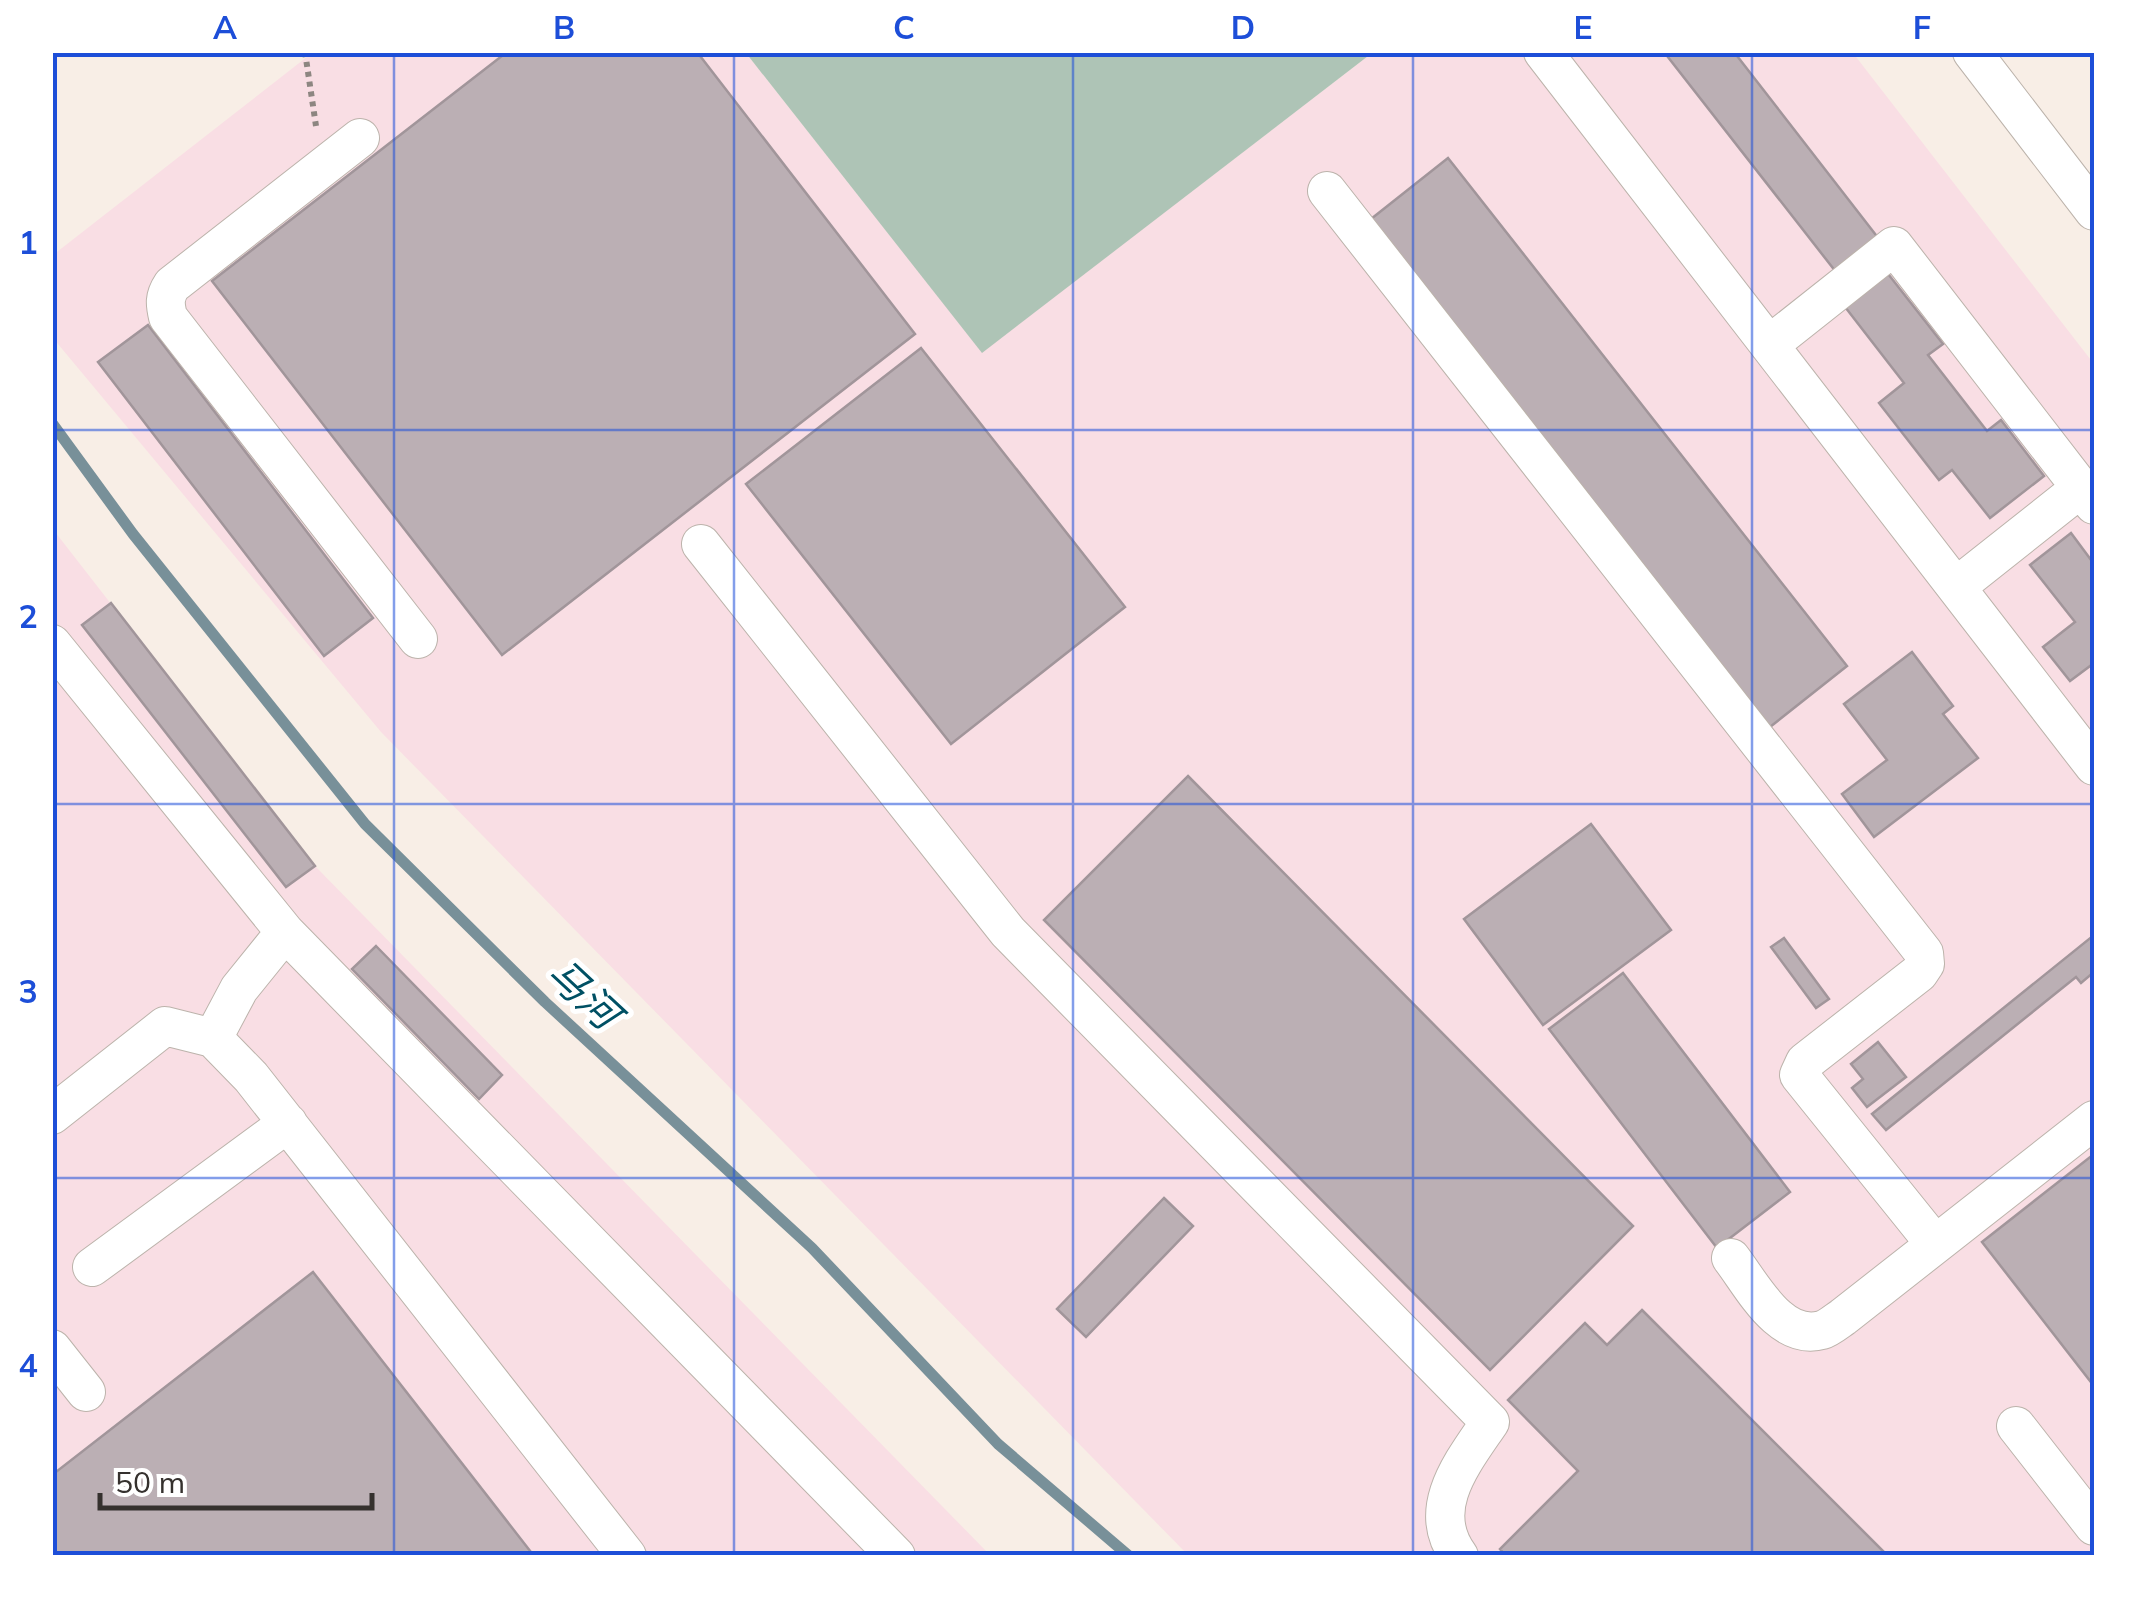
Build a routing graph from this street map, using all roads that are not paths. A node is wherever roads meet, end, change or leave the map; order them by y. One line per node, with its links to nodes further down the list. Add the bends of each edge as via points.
1 (1544, 52): 6 (street)
2 (1972, 52): 5 (street)
3 (360, 138): 10 (street, via 172,285 166,307 168,318)
4 (1328, 190): 18 (street, via 1924,953 1919,974 1805,1062 1800,1075)
5 (2094, 210)
6 (1769, 345): 7 (street, via 1894,246); 9 (street)
7 (2088, 496): 9 (street)
8 (701, 544): 27 (street, via 1008,932 1490,1422 1455,1474 1444,1508 1448,1542)
9 (1956, 587): 12 (street)
10 (418, 639)
11 (52, 644): 13 (street)
12 (2094, 766)
13 (285, 932): 14 (street, via 239,988); 26 (street)
14 (212, 1038): 15 (street, via 165,1026); 17 (street)
15 (52, 1115)
16 (2094, 1120): 18 (street)
17 (288, 1123): 20 (street); 25 (street)
18 (1935, 1244): 19 (street, via 1821,1330 1783,1324)
19 (1731, 1258)
20 (92, 1267)
21 (52, 1349): 22 (street)
22 (86, 1392)
23 (2016, 1426): 24 (street)
24 (2094, 1526)
25 (627, 1556)
26 (896, 1556)
27 (1459, 1556)

